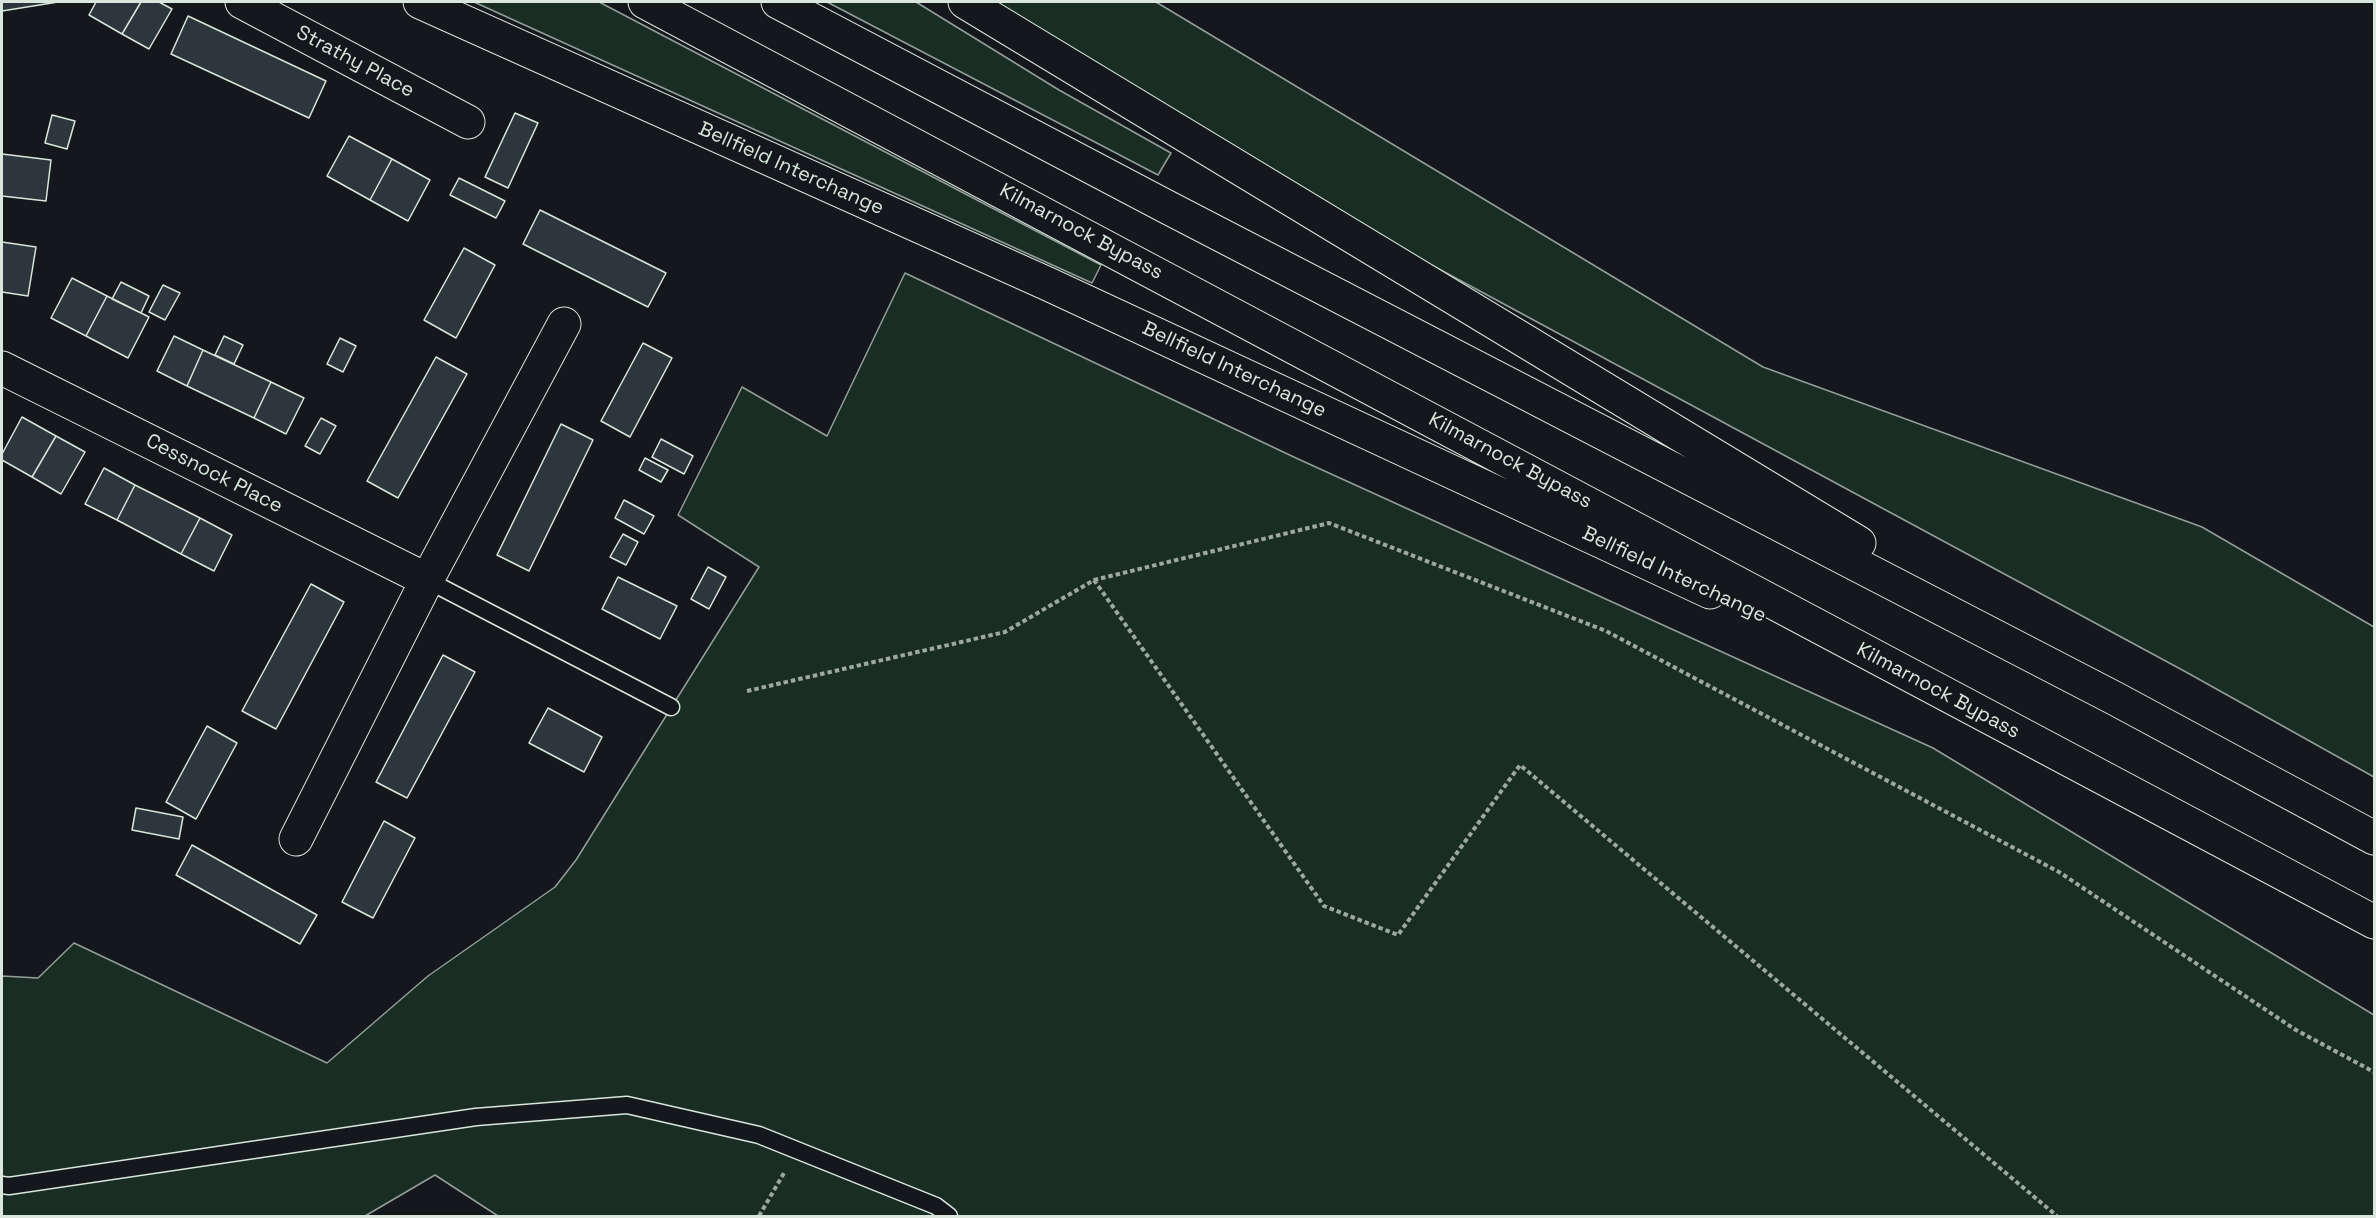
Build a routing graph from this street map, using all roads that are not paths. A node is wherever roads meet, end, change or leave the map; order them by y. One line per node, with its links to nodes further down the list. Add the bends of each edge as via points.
1 (242, 2): 6 (main road, Strathy Place)
2 (420, 2): 12 (main road, Bellfield Interchange, via 1048,284)
3 (645, 2): 12 (main road, Kilmarnock Bypass)
4 (778, 2): 10 (main road)
5 (965, 2): 10 (main road)
6 (468, 122)
7 (564, 324): 9 (main road)
8 (2, 368): 9 (main road, Cessnock Place)
9 (427, 580): 11 (lane, Cessnock Place); 14 (main road)
10 (2116, 699): 13 (main road)
11 (671, 707)
12 (2043, 747): 15 (main road, Kilmarnock Bypass)
13 (2374, 838)
14 (296, 839)
15 (2374, 922)
16 (2, 1185): 17 (lane, via 476,1117 627,1105 759,1135 936,1206)
17 (949, 1216)

